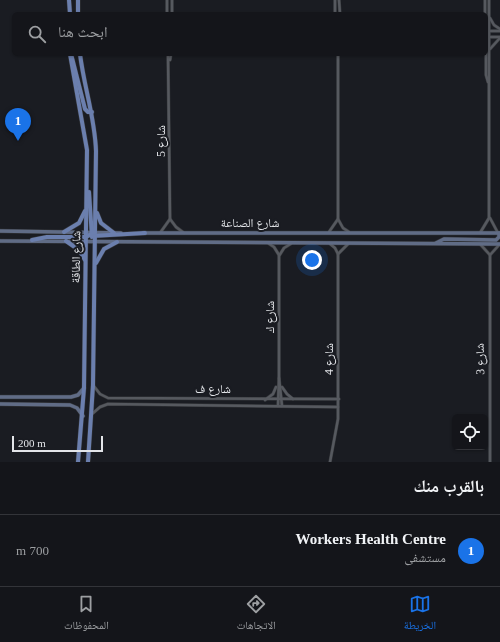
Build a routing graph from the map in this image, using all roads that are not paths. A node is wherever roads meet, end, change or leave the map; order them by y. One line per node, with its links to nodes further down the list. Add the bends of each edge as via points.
1 (70, 0): 9 (main road)
2 (78, 0): 10 (main road)
3 (167, 0): 11 (street)
4 (172, 0): 12 (street)
5 (335, 0): 13 (street)
6 (339, 0): 14 (street)
7 (485, 0): 15 (street)
8 (489, 0): 16 (street)
9 (70, 12)
10 (79, 12)
11 (167, 12)
12 (172, 12)
13 (335, 12)
14 (340, 12)
15 (485, 12)
16 (490, 17): 17 (street); 18 (street)
17 (500, 30): 18 (street)
18 (488, 31): 19 (street)
19 (488, 37): 20 (street); 21 (street)
20 (500, 38): 21 (street)
21 (490, 50): 30 (street)
22 (71, 56): 32 (main road, شارع الطاقة, via 74,84 86,141)
23 (72, 56): 31 (main road, via 85,109)
24 (80, 56): 31 (main road, شارع الطاقة)
25 (168, 56): 29 (street, شارع 5)
26 (171, 56): 29 (street, شارع 5)
27 (338, 56): 37 (street)
28 (486, 56): 30 (street)
29 (169, 63): 36 (street, شارع 5)
30 (488, 85): 35 (street)
31 (92, 112): 34 (main road, شارع الطاقة, via 96,151)
32 (87, 184): 33 (main road, شارع الطاقة); 48 (main road, via 90,197)
33 (87, 207): 39 (main road, via 79,223); 48 (main road, شارع الطاقة)
34 (95, 208): 40 (main road, via 101,223); 48 (main road, شارع الطاقة)
35 (489, 218): 46 (street); 47 (street)
36 (170, 219): 42 (street); 43 (street, via 176,228)
37 (338, 219): 44 (street, via 343,228); 45 (street)
38 (0, 231): 39 (street, شارع الصناعة)
39 (64, 232): 48 (street, شارع الصناعة)
40 (114, 232): 41 (street, شارع الصناعة); 48 (street, شارع الصناعة)
41 (145, 233): 42 (street, شارع الصناعة); 48 (main road)
42 (160, 233): 43 (street, شارع الصناعة)
43 (184, 233): 45 (street, شارع الصناعة)
44 (351, 233): 45 (street, شارع الصناعة); 46 (street, شارع الصناعة)
45 (328, 234)
46 (478, 234): 47 (street, شارع الصناعة)
47 (499, 234): 57 (street, via 496,240 444,240)
48 (91, 237): 49 (main road, via 47,237); 51 (street, شارع الصناعة); 52 (street, شارع الصناعة); 63 (main road, شارع الطاقة); 64 (main road, شارع الطاقة); 65 (main road)
49 (32, 240): 50 (street, شارع الصناعة); 51 (street, شارع الصناعة)
50 (0, 241)
51 (66, 242): 63 (main road, via 79,250)
52 (117, 242): 53 (street, شارع الصناعة); 64 (main road, via 104,249)
53 (265, 242): 54 (street, شارع الصناعة); 62 (street, via 274,247)
54 (293, 243): 55 (street, شارع الصناعة); 62 (street, via 284,248)
55 (329, 243): 56 (street, شارع الصناعة); 60 (street)
56 (350, 243): 57 (street, شارع الصناعة); 60 (street)
57 (435, 244): 58 (street, شارع الصناعة)
58 (480, 244): 59 (street, شارع الصناعة); 61 (street)
59 (500, 244): 61 (street)
60 (338, 254): 73 (street, شارع 4)
61 (490, 255): 86 (street, شارع 3)
62 (279, 256): 67 (street, شارع ك)
63 (86, 263): 68 (main road, شارع الطاقة)
64 (95, 265): 65 (main road, شارع الطاقة)
65 (95, 284): 66 (main road, شارع الطاقة)
66 (94, 385): 70 (street, شارع ف, via 100,394 108,398); 81 (main road, شارع الطاقة)
67 (279, 385): 71 (street, شارع ك); 72 (street, شارع ك); 74 (street); 75 (street)
68 (84, 388): 69 (street, via 71,398); 82 (main road, شارع الطاقة)
69 (0, 397)
70 (190, 399): 74 (street, شارع ف); 77 (street)
71 (278, 399): 72 (street, شارع ف); 74 (street, شارع ف); 78 (street, شارع ك)
72 (282, 399): 75 (street, شارع ف); 79 (street, شارع ك)
73 (339, 399): 75 (street, شارع ف); 80 (street, شارع 4)
74 (265, 400)
75 (296, 400)
76 (0, 404): 82 (street, via 70,405 77,408)
77 (190, 406): 78 (street, شارع ف); 81 (street, شارع ف, via 108,404)
78 (278, 406): 79 (street, شارع ف)
79 (282, 406): 80 (street, شارع ف)
80 (338, 407): 85 (street, شارع 4, via 337,430)
81 (92, 414): 84 (main road, شارع الطاقة)
82 (83, 416): 83 (main road, شارع الطاقة)
83 (78, 462)
84 (88, 462)
85 (330, 462)
86 (490, 462)

